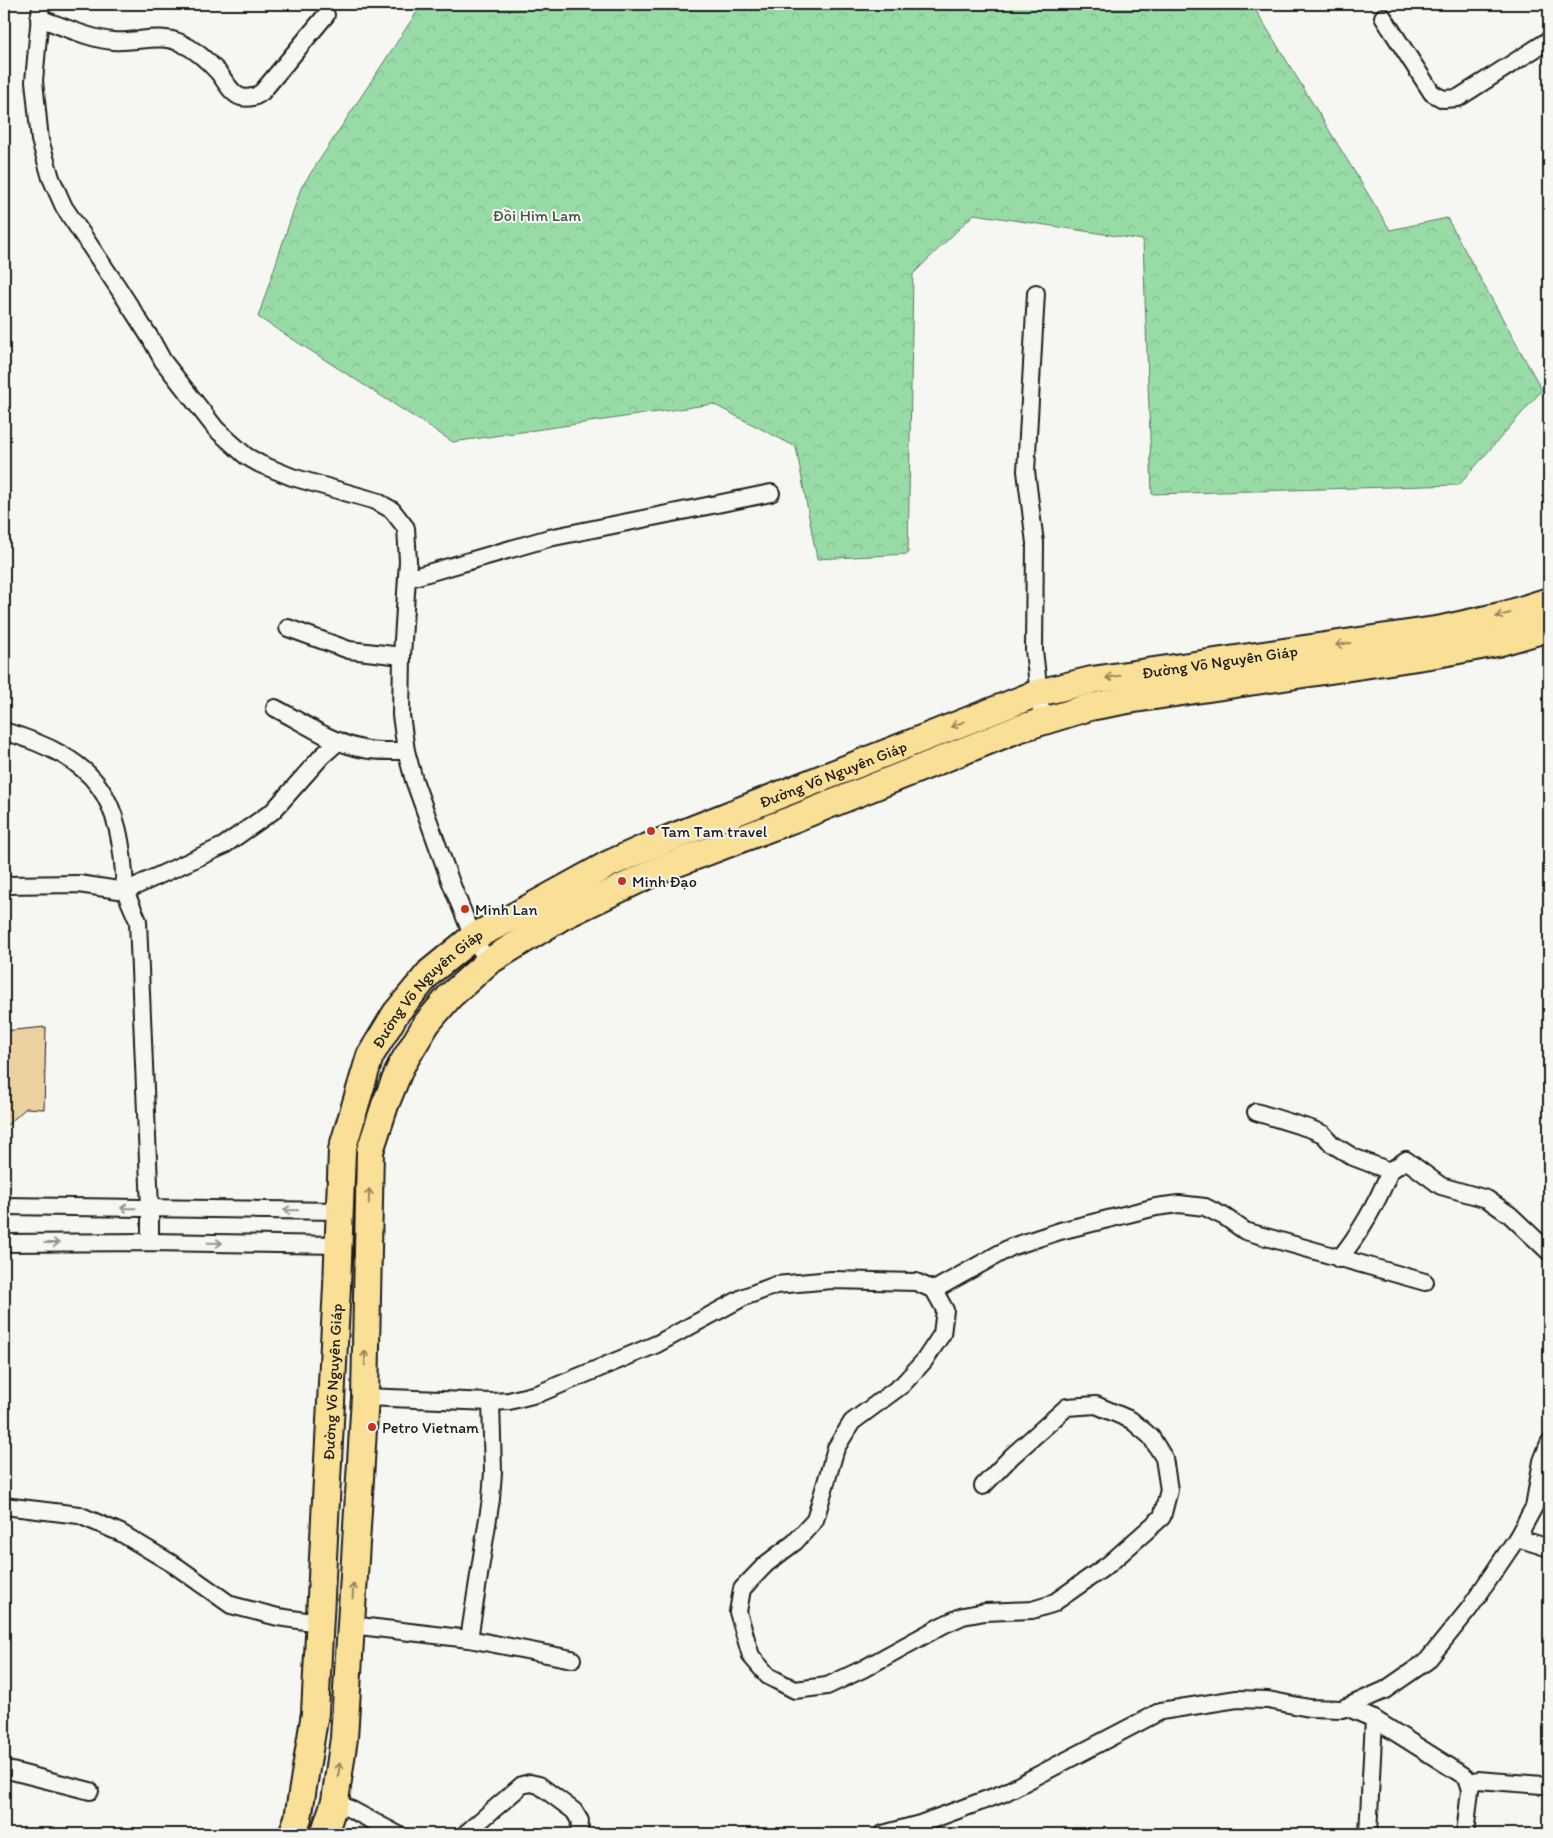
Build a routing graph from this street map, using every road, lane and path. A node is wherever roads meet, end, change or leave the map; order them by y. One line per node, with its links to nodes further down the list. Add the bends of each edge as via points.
1 (40, 11): 2 (street, via 101,39 157,38 182,44 216,70 234,94 248,98 262,92); 7 (street, via 34,81 36,113 51,178 64,207 163,361 216,429 246,456 276,472 376,501 392,510 406,528)
2 (326, 15)
3 (1383, 17): 4 (street, via 1432,93 1443,99 1458,98)
4 (1549, 40)
5 (1036, 293): 12 (street, via 1026,471 1035,543 1034,650)
6 (771, 493): 7 (street, via 549,538)
7 (407, 579): 11 (street)
8 (1549, 600): 12 (highway, Đường Võ Nguyên Giáp, one-way to 12, via 1505,615 1442,629 1092,680)
9 (288, 628): 11 (street, via 349,650)
10 (1549, 628): 14 (highway, Đường Võ Nguyên Giáp, via 1497,643 1437,654 1090,707)
11 (402, 656): 17 (street, via 401,714)
12 (1038, 694): 14 (street); 20 (highway, Đường Võ Nguyên Giáp, one-way to 20, via 645,848)
13 (275, 708): 16 (street)
14 (1042, 722): 21 (highway, Đường Võ Nguyên Giáp, via 660,870 563,916)
15 (4, 731): 19 (street, via 55,750 84,768 94,779 110,806 121,836)
16 (339, 741): 17 (street, via 364,749); 19 (street, via 273,811 223,846)
17 (406, 751): 20 (street, via 420,799)
18 (4, 885): 19 (street, via 79,884)
19 (125, 891): 25 (street, via 138,920)
20 (472, 937): 21 (street); 26 (highway, Đường Võ Nguyên Giáp, via 430,972 396,1013 370,1056 342,1150)
21 (488, 962): 34 (highway, Đường Võ Nguyên Giáp, one-way to 21, via 370,1151 401,1066 427,1023 450,996)
22 (1256, 1112): 23 (street, via 1312,1129 1354,1157)
23 (1390, 1171): 30 (street, via 1406,1160 1441,1186 1487,1199 1510,1215); 31 (street, via 1357,1237)
24 (4, 1206): 25 (street, one-way to 24)
25 (150, 1208): 26 (street, one-way to 25); 27 (street)
26 (339, 1211): 29 (highway, Đường Võ Nguyên Giáp)
27 (150, 1242): 28 (street, one-way to 27); 29 (street, one-way to 29)
28 (4, 1243)
29 (339, 1244): 41 (highway, Đường Võ Nguyên Giáp)
30 (1549, 1252)
31 (1339, 1259): 32 (street); 33 (street, via 1245,1231 1205,1207 1179,1204 1060,1231 1011,1247)
32 (1425, 1282)
33 (934, 1290): 35 (street, via 916,1282 832,1280 776,1285 744,1297 657,1344 540,1393); 37 (street, via 945,1310 942,1334 924,1361 902,1384 852,1422 836,1448 815,1520 742,1589 738,1612 751,1656 768,1676 795,1690 827,1686 963,1616 1032,1610 1052,1604 1109,1564 1162,1517 1169,1490 1164,1458 1151,1437 1131,1420 1096,1405 1067,1407)
34 (365, 1398): 35 (street); 42 (highway, Đường Võ Nguyên Giáp, one-way to 34)
35 (491, 1402): 43 (street, via 491,1499)
36 (1549, 1443): 39 (street, via 1542,1461 1534,1507)
37 (983, 1486)
38 (4, 1506): 41 (street, via 79,1515 129,1537 231,1605)
39 (1517, 1538): 40 (street); 45 (street, via 1427,1661 1385,1690)
40 (1549, 1548)
41 (319, 1623): 52 (highway, Đường Võ Nguyên Giáp, via 315,1713 298,1818)
42 (351, 1626): 43 (street); 51 (highway, Đường Võ Nguyên Giáp, one-way to 42, via 344,1738)
43 (469, 1639): 44 (street)
44 (572, 1659)
45 (1346, 1707): 46 (street); 57 (street, via 1309,1708 1268,1700 1237,1699 1161,1711 1004,1794)
46 (1374, 1719): 48 (street, via 1466,1777); 58 (street)
47 (4, 1769): 50 (street)
48 (1468, 1783): 49 (street, via 1478,1780); 59 (street)
49 (1542, 1785)
50 (90, 1791)
51 (335, 1801): 53 (highway, Đường Võ Nguyên Giáp); 54 (street)
52 (292, 1834)
53 (324, 1834)
54 (397, 1834)
55 (465, 1834): 56 (street, via 522,1785 530,1783 539,1785 574,1811 580,1821)
56 (579, 1834)
57 (883, 1834)
58 (1368, 1834)
59 (1465, 1834)

